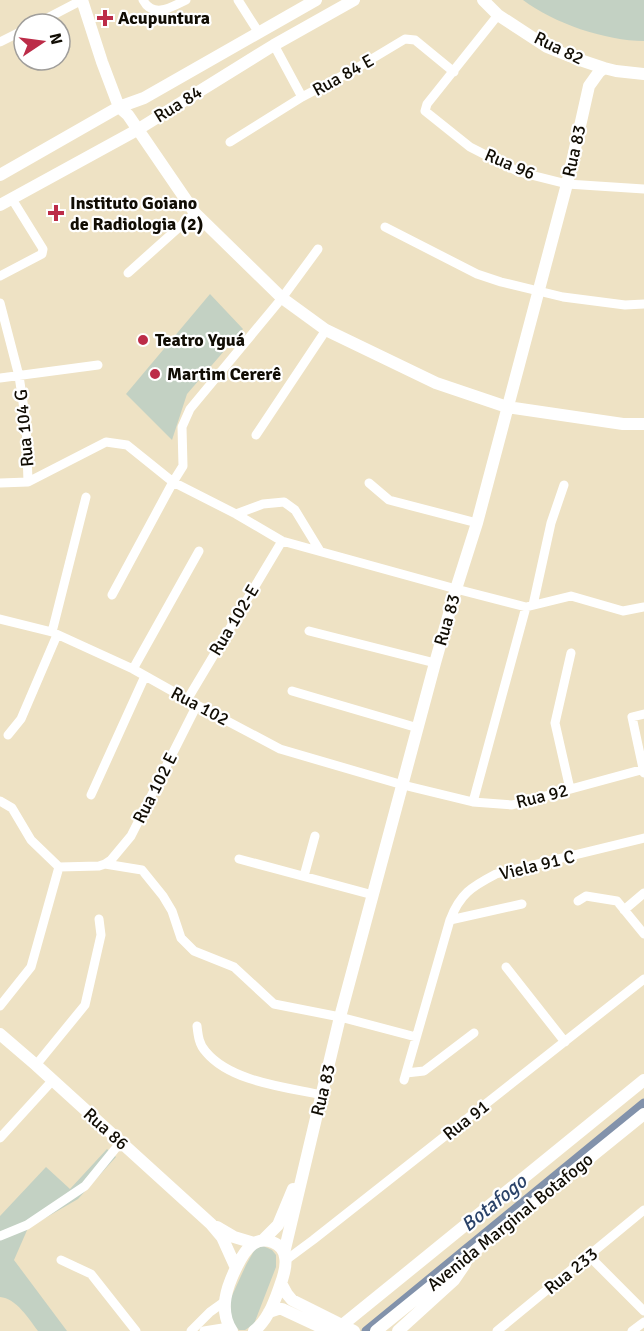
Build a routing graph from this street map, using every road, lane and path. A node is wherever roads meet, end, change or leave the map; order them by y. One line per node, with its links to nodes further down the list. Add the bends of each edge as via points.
1 (82, 0): 8 (street); 18 (main road)
2 (143, 0): 3 (street, via 156,11)
3 (186, 0)
4 (238, 0): 10 (street)
5 (316, 0): 10 (main road, Rua 84)
6 (354, 0): 11 (main road, Rua 84)
7 (483, 0): 9 (main road, Rua 82)
8 (59, 12)
9 (498, 15): 12 (main road, Rua 82, via 547,46); 14 (street)
10 (259, 33): 18 (main road, Rua 84, via 144,98)
11 (274, 45): 17 (street); 19 (main road, Rua 84)
12 (582, 61): 13 (main road, Rua 82); 16 (main road, Rua 83)
13 (604, 68): 15 (main road, Rua 82); 16 (main road, Rua 83)
14 (454, 72): 17 (street, Rua 84 E, via 415,40 405,39); 22 (street, Rua 96, via 425,111 470,147 519,172)
15 (644, 74)
16 (589, 86): 22 (main road, Rua 83)
17 (302, 98): 20 (street, Rua 84 E)
18 (119, 107): 19 (main road); 21 (main road, Rua 84)
19 (137, 130): 24 (main road, Rua 84); 26 (main road)
20 (230, 142)
21 (0, 175)
22 (567, 184): 23 (street, Rua 96); 31 (main road, Rua 83)
23 (644, 189)
24 (12, 199): 25 (main road, Rua 84); 30 (street, via 42,254)
25 (0, 205)
26 (195, 213): 29 (street); 32 (main road)
27 (385, 227): 31 (street, via 477,274)
28 (318, 249): 32 (street)
29 (128, 273)
30 (0, 276)
31 (539, 290): 34 (street, via 563,297); 39 (main road, Rua 83)
32 (282, 298): 35 (main road); 43 (street, via 190,409 182,427 183,465)
33 (0, 303): 37 (street, Rua 104 G)
34 (644, 304)
35 (326, 330): 39 (main road, via 436,383); 41 (street)
36 (98, 365): 37 (street)
37 (19, 376): 38 (street); 42 (street, Rua 104 G, via 26,422)
38 (0, 378)
39 (507, 407): 40 (main road); 49 (main road, Rua 83)
40 (644, 424)
41 (256, 435)
42 (28, 482): 43 (street, via 106,442 127,445); 44 (street)
43 (173, 482): 48 (street); 54 (street)
44 (0, 483)
45 (369, 483): 49 (street, via 389,500)
46 (564, 485): 55 (street)
47 (86, 497): 59 (street)
48 (236, 514): 50 (street); 52 (street, via 263,504 284,502 295,510)
49 (477, 523): 53 (main road, Rua 83)
50 (282, 541): 52 (street); 65 (street, Rua 102-E)
51 (199, 551): 62 (street)
52 (320, 551): 53 (street)
53 (456, 589): 55 (street); 61 (main road, Rua 83)
54 (112, 595)
55 (530, 606): 56 (street, via 571,596 622,611); 75 (street)
56 (644, 608)
57 (0, 619): 59 (street, Rua 102)
58 (309, 631): 61 (street)
59 (55, 633): 62 (street, Rua 102); 69 (street, via 21,719)
60 (571, 653): 72 (street, via 555,723)
61 (435, 663): 68 (main road, Rua 83)
62 (133, 669): 63 (street, Rua 102)
63 (145, 676): 65 (street, Rua 102); 73 (street)
64 (292, 691): 68 (street)
65 (187, 700): 66 (street, Rua 102)
66 (197, 705): 71 (street, Rua 102, via 280,749); 79 (street, Rua 102 E, via 131,836)
67 (644, 714): 70 (street, via 632,717)
68 (418, 728): 71 (main road, Rua 83)
69 (8, 735)
70 (644, 771): 72 (street, Rua 92)
71 (403, 785): 75 (street, Rua 92); 83 (main road, Rua 83)
72 (570, 789): 75 (street, Rua 92, via 512,805)
73 (91, 795)
74 (0, 801): 80 (street, via 12,808 31,840)
75 (473, 802)
76 (315, 836): 81 (street)
77 (644, 838): 88 (street, Viela 91 C, via 496,874 475,885 456,904)
78 (239, 859): 81 (street)
79 (105, 864): 80 (street); 93 (street, via 142,870 172,911 181,938 194,951 234,967 274,1004)
80 (59, 867): 92 (street, via 32,967)
81 (304, 876): 83 (street)
82 (644, 893): 86 (street)
83 (373, 895): 93 (main road, Rua 83)
84 (578, 901): 86 (street, via 586,896 608,899 617,901)
85 (522, 904): 88 (street, Viela 91 C)
86 (624, 910): 89 (street)
87 (99, 919): 99 (street, via 101,935 85,1005)
88 (450, 920): 97 (street, Viela 91 C)
89 (644, 934)
90 (506, 967): 98 (street)
91 (644, 979): 98 (street, Rua 91)
92 (0, 1006)
93 (340, 1017): 97 (street); 102 (main road, Rua 83)
94 (197, 1026): 102 (street, via 205,1052 225,1069)
95 (474, 1033): 97 (street, Viela 91 C, via 424,1071 405,1077)
96 (0, 1034): 99 (main road, Rua 86)
97 (416, 1037)
98 (565, 1042): 112 (street, Rua 91, via 313,1240)
99 (36, 1065): 101 (main road, Rua 86)
100 (644, 1080): 128 (main road, Avenida Marginal Botafogo)
101 (52, 1081): 104 (street); 105 (main road, Rua 86)
102 (322, 1095): 106 (main road, Rua 83)
103 (644, 1114): 111 (main road, Avenida Marginal Botafogo)
104 (0, 1138)
105 (120, 1143): 108 (main road, Rua 86); 109 (street, via 85,1186 27,1225)
106 (307, 1154): 110 (main road, Rua 83, via 278,1225); 112 (main road, Rua 83)
107 (644, 1210): 113 (street, Rua 233)
108 (211, 1224): 110 (main road, Rua 86, via 234,1237); 115 (main road, Rua 86, via 222,1237)
109 (0, 1236)
110 (259, 1242): 112 (main road, Rua 86, via 273,1242); 115 (main road, Rua 83, via 249,1248)
111 (472, 1254): 130 (main road, Avenida Marginal Botafogo); 131 (main road, via 454,1280)
112 (285, 1256): 116 (main road, Rua 83)
113 (589, 1256): 118 (street); 132 (street, Rua 233)
114 (61, 1260): 124 (street, via 91,1274)
115 (236, 1268): 117 (main road, Rua 83)
116 (281, 1283): 119 (main road, Rua 83); 120 (main road, via 289,1297)
117 (224, 1302): 122 (main road); 125 (street)
118 (644, 1311)
119 (269, 1312): 120 (main road, via 282,1309); 123 (main road, Rua 83)
120 (315, 1318): 127 (main road); 129 (main road)
121 (644, 1322): 133 (street)
122 (230, 1329): 126 (street)
123 (259, 1329)
124 (136, 1331)
125 (191, 1331)
126 (204, 1331)
127 (329, 1331)
128 (335, 1331)
129 (354, 1331)
130 (376, 1331)
131 (398, 1331)
132 (497, 1331)
133 (632, 1331)

